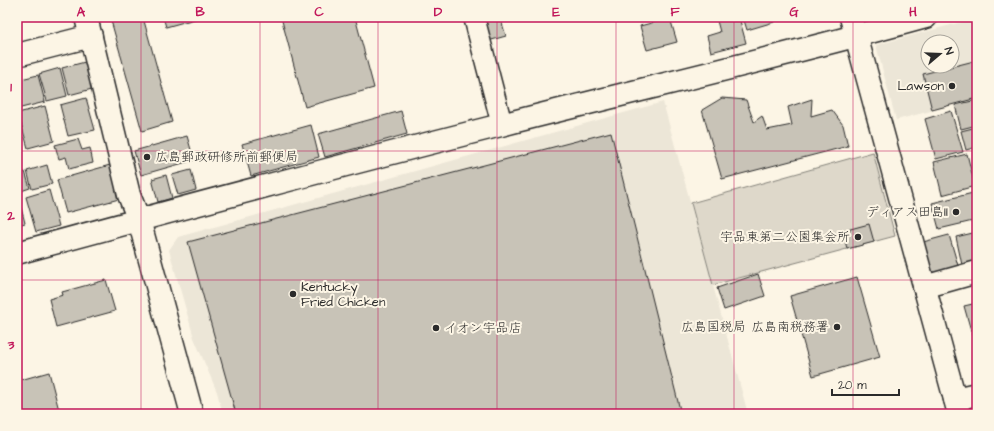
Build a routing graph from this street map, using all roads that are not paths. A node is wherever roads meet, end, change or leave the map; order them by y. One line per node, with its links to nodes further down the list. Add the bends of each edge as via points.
1 (474, 17): 6 (street)
2 (926, 17): 4 (street)
3 (89, 26): 5 (street); 7 (street, via 129,195)
4 (853, 26): 6 (street); 10 (street)
5 (17, 56)
6 (502, 125): 7 (street)
7 (139, 220): 8 (street); 13 (street)
8 (17, 253)
9 (977, 272): 10 (street)
10 (924, 287): 12 (street)
11 (977, 394): 12 (street)
12 (957, 407)
13 (192, 414)

